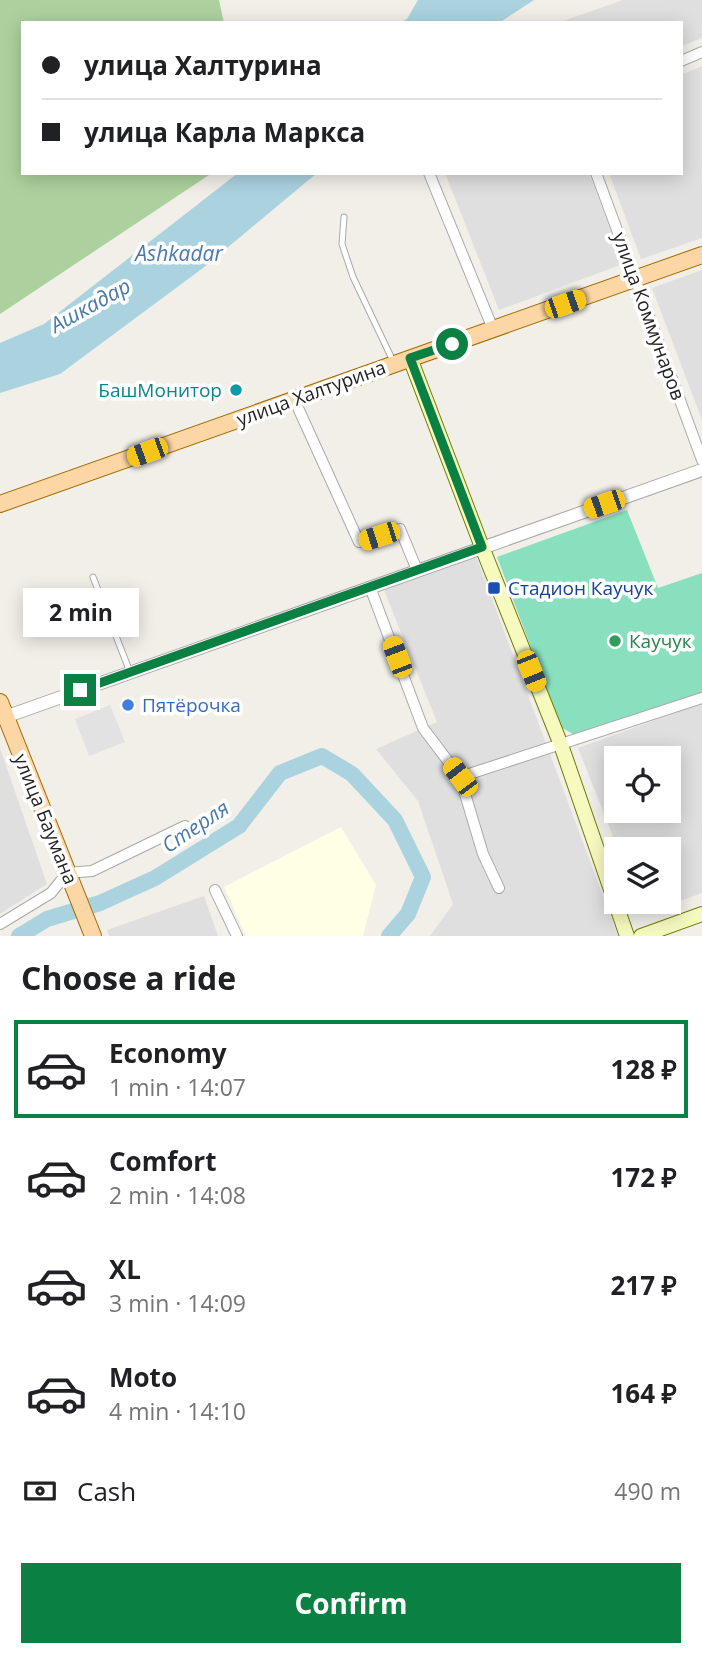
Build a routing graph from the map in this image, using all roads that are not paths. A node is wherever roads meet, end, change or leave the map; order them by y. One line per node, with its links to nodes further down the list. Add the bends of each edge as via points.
1 (702, 52): 2 (street)
2 (683, 60)
3 (430, 175): 8 (street)
4 (597, 175): 7 (street, улица Коммунаров)
5 (344, 217): 9 (lane, via 342,244 353,277)
6 (702, 255): 7 (main road, улица Халтурина)
7 (636, 279): 8 (main road, улица Халтурина); 11 (street, улица Коммунаров)
8 (493, 329): 9 (main road, улица Халтурина)
9 (402, 361): 10 (main road, улица Халтурина); 14 (main road)
10 (294, 399): 13 (main road, улица Халтурина); 15 (street, via 359,542 400,529)
11 (702, 460)
12 (702, 470): 14 (street)
13 (0, 504)
14 (482, 547): 15 (street); 21 (main road)
15 (417, 570): 17 (street)
16 (93, 577): 18 (lane)
17 (370, 587): 18 (street); 22 (street, via 424,728)
18 (130, 672): 20 (street)
19 (702, 698): 21 (street)
20 (2, 712): 24 (main road, улица Баумана)
21 (561, 745): 22 (street); 31 (main road)
22 (460, 777): 25 (street, via 483,854)
23 (185, 825): 24 (street, via 92,870)
24 (67, 873): 28 (street, via 51,893); 29 (main road, улица Баумана)
25 (499, 888)
26 (215, 890): 30 (street)
27 (702, 914): 32 (main road)
28 (0, 924)
29 (93, 936)
30 (237, 936)
31 (627, 936)
32 (641, 936)

